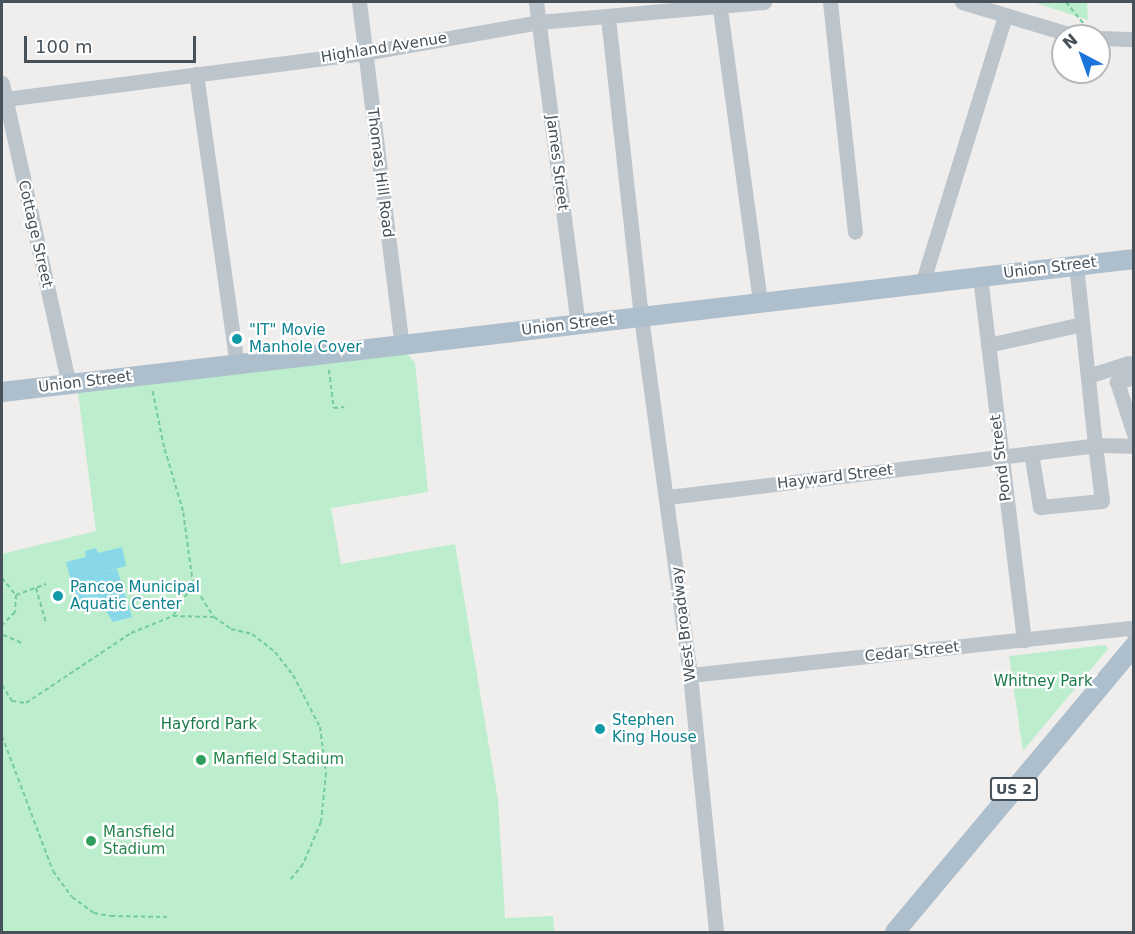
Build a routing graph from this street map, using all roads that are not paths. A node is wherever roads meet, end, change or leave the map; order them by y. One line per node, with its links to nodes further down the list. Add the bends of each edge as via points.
1 (359, 2): 13 (street, Thomas Hill Road)
2 (536, 2): 9 (street, James Street)
3 (764, 2): 6 (street, Highland Avenue)
4 (830, 2): 17 (street)
5 (962, 2): 7 (street)
6 (720, 4): 8 (street, Highland Avenue); 22 (street)
7 (1005, 16): 10 (street); 21 (street)
8 (608, 18): 9 (street, Highland Avenue); 23 (street, West Broadway)
9 (539, 22): 13 (street, Highland Avenue); 24 (street, James Street)
10 (1051, 29)
11 (1111, 38): 12 (street)
12 (1134, 39)
13 (364, 53): 14 (street, Highland Avenue); 26 (street, Thomas Hill Road)
14 (196, 74): 16 (street, Highland Avenue); 28 (street)
15 (2, 83): 16 (street, Cottage Street)
16 (5, 99): 31 (street, Cottage Street)
17 (855, 232)
18 (1134, 259): 19 (main road, Union Street)
19 (1076, 266): 20 (main road, Union Street); 25 (street)
20 (980, 277): 21 (main road, Union Street); 27 (street, Pond Street)
21 (922, 284): 22 (main road, Union Street)
22 (760, 303): 23 (main road, Union Street)
23 (641, 317): 24 (main road, Union Street); 38 (street, West Broadway)
24 (578, 324): 26 (main road, Union Street)
25 (1082, 324): 27 (street); 30 (street)
26 (402, 345): 28 (main road, Union Street)
27 (988, 345): 37 (street, Pond Street)
28 (237, 364): 31 (main road, Union Street)
29 (1131, 369): 30 (street); 33 (street, via 1117,382)
30 (1088, 375): 34 (street)
31 (69, 384): 32 (main road, Union Street)
32 (2, 392)
33 (1134, 434)
34 (1095, 445): 35 (street, Hayward Street); 36 (street, Hayward Street); 36 (street, via 1102,501 1040,507)
35 (1134, 446)
36 (1031, 453): 37 (street, Hayward Street)
37 (1001, 457): 38 (street, Hayward Street); 40 (street, Pond Street)
38 (669, 496): 42 (street, West Broadway)
39 (1134, 632): 40 (street, Cedar Street, via 1128,628)
40 (1024, 640): 42 (street, Cedar Street)
41 (1134, 646): 44 (main road, US 2)
42 (690, 675): 43 (street, West Broadway)
43 (716, 933)
44 (895, 933)

